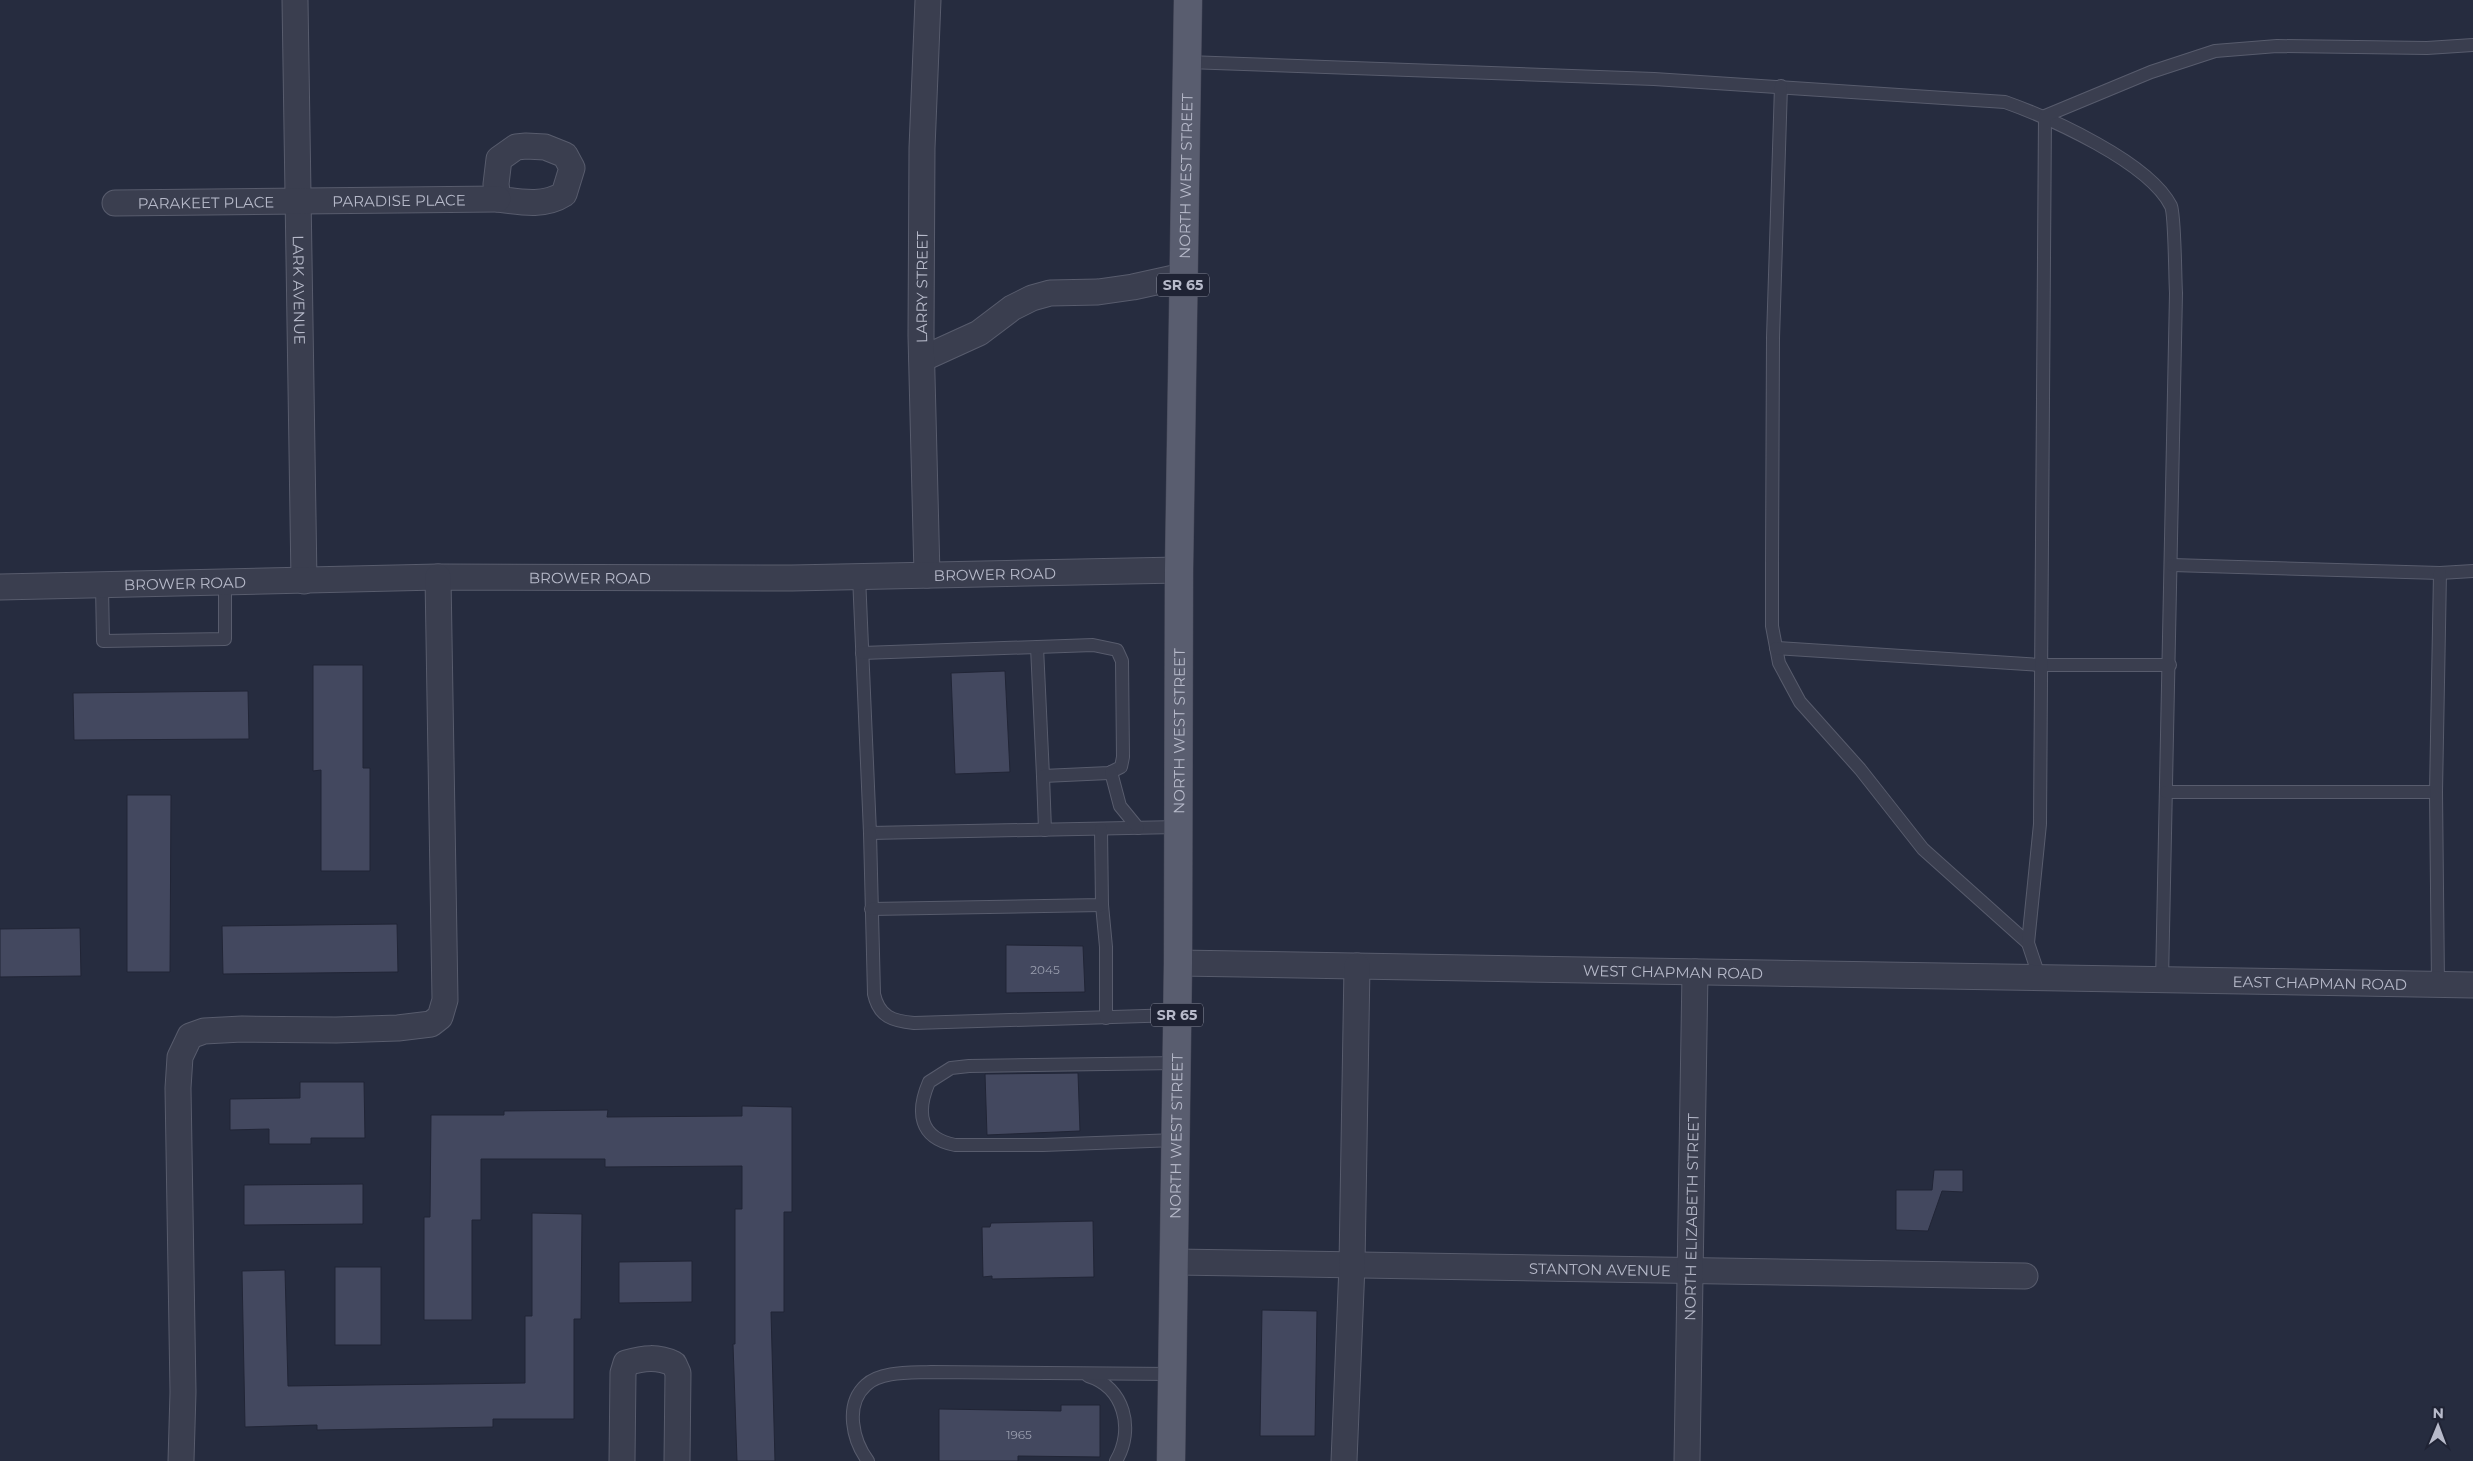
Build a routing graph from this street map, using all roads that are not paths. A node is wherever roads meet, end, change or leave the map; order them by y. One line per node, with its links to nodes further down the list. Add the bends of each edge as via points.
1 (295, 0): 9 (street, LARK AVENUE)
2 (928, 0): 12 (street, LARRY STREET, via 922,148)
3 (1188, 0): 5 (main road, NORTH WEST STREET / SR 65)
4 (2473, 45): 7 (lane, via 2427,48 2277,46 2215,51 2151,72)
5 (1187, 62): 6 (lane); 11 (main road, NORTH WEST STREET / SR 65)
6 (1781, 86): 7 (lane, via 2005,102); 25 (lane, via 1773,338 1772,626)
7 (2045, 116): 13 (lane, via 2142,171 2172,207 2176,293); 27 (lane)
8 (498, 199): 9 (street, PARADISE PLACE)
9 (299, 201): 10 (street, PARAKEET PLACE); 20 (street, LARK AVENUE)
10 (115, 203)
11 (1184, 276): 12 (street, via 1133,287 1032,298 1012,308 979,333); 14 (main road, NORTH WEST STREET / SR 65)
12 (922, 359): 17 (street, LARRY STREET)
13 (2172, 565): 16 (lane); 28 (lane)
14 (1179, 570): 17 (street, BROWER ROAD); 33 (main road, NORTH WEST STREET / SR 65)
15 (2473, 571): 16 (lane)
16 (2440, 573): 32 (lane)
17 (927, 575): 18 (street, BROWER ROAD)
18 (859, 576): 19 (street, BROWER ROAD, via 655,579); 26 (lane)
19 (438, 577): 20 (street, BROWER ROAD); 58 (street, via 445,1000 440,1017 431,1024 336,1030 242,1029 204,1031 190,1036 180,1057 178,1088 183,1392)
20 (304, 581): 21 (street, BROWER ROAD)
21 (225, 583): 22 (street, BROWER ROAD); 22 (lane, via 226,639 103,641)
22 (102, 586): 23 (street, BROWER ROAD)
23 (0, 588)
24 (1037, 647): 26 (lane); 29 (lane, via 1106,646 1120,654 1122,762 1121,767); 30 (lane)
25 (1776, 648): 27 (lane); 40 (lane, via 1779,663 1800,702 1860,769 1923,849)
26 (862, 653): 37 (lane)
27 (2041, 665): 28 (lane); 40 (lane, via 2040,824)
28 (2170, 665): 31 (lane)
29 (1110, 772): 30 (lane); 34 (lane, via 1120,806)
30 (1043, 776): 36 (lane)
31 (2166, 792): 32 (lane); 45 (lane)
32 (2436, 792): 46 (lane)
33 (1178, 827): 34 (lane); 41 (main road, NORTH WEST STREET / SR 65)
34 (1138, 828): 35 (lane)
35 (1101, 829): 36 (lane); 38 (lane)
36 (1045, 830): 37 (lane)
37 (870, 833): 39 (lane)
38 (1102, 904): 39 (lane); 49 (lane)
39 (871, 909): 49 (lane, via 876,1004 889,1018 914,1023)
40 (2028, 943): 44 (lane)
41 (1178, 963): 42 (street, WEST CHAPMAN ROAD); 48 (main road, NORTH WEST STREET / SR 65)
42 (1356, 966): 43 (street, WEST CHAPMAN ROAD); 53 (street)
43 (1695, 972): 44 (street, WEST CHAPMAN ROAD); 54 (street, NORTH ELIZABETH STREET)
44 (2040, 978): 45 (street, WEST CHAPMAN ROAD)
45 (2165, 981): 46 (street, EAST CHAPMAN ROAD)
46 (2438, 984): 47 (street, EAST CHAPMAN ROAD)
47 (2473, 985)
48 (1178, 1015): 49 (lane); 50 (main road, NORTH WEST STREET / SR 65)
49 (1106, 1018)
50 (1177, 1063): 51 (main road, NORTH WEST STREET / SR 65); 51 (lane, via 951,1068 929,1082 921,1108 921,1118 932,1136 955,1145)
51 (1176, 1140): 52 (main road, NORTH WEST STREET / SR 65)
52 (1176, 1262): 53 (street, STANTON AVENUE); 57 (main road, NORTH WEST STREET / SR 65)
53 (1352, 1265): 54 (street, STANTON AVENUE); 64 (street)
54 (1689, 1271): 55 (street, STANTON AVENUE); 65 (street, NORTH ELIZABETH STREET)
55 (2025, 1276)
56 (1080, 1374): 57 (lane); 61 (lane, via 930,1372 878,1379 866,1385 854,1410 856,1438); 62 (lane, via 1107,1385 1123,1408 1126,1426)
57 (1173, 1374): 63 (main road, NORTH WEST STREET / SR 65)
58 (181, 1461)
59 (622, 1461): 60 (street, via 623,1373 626,1363 641,1358 661,1358 674,1364 678,1373)
60 (677, 1461)
61 (868, 1461)
62 (1116, 1461)
63 (1171, 1461)
64 (1344, 1461)
65 (1687, 1461)

